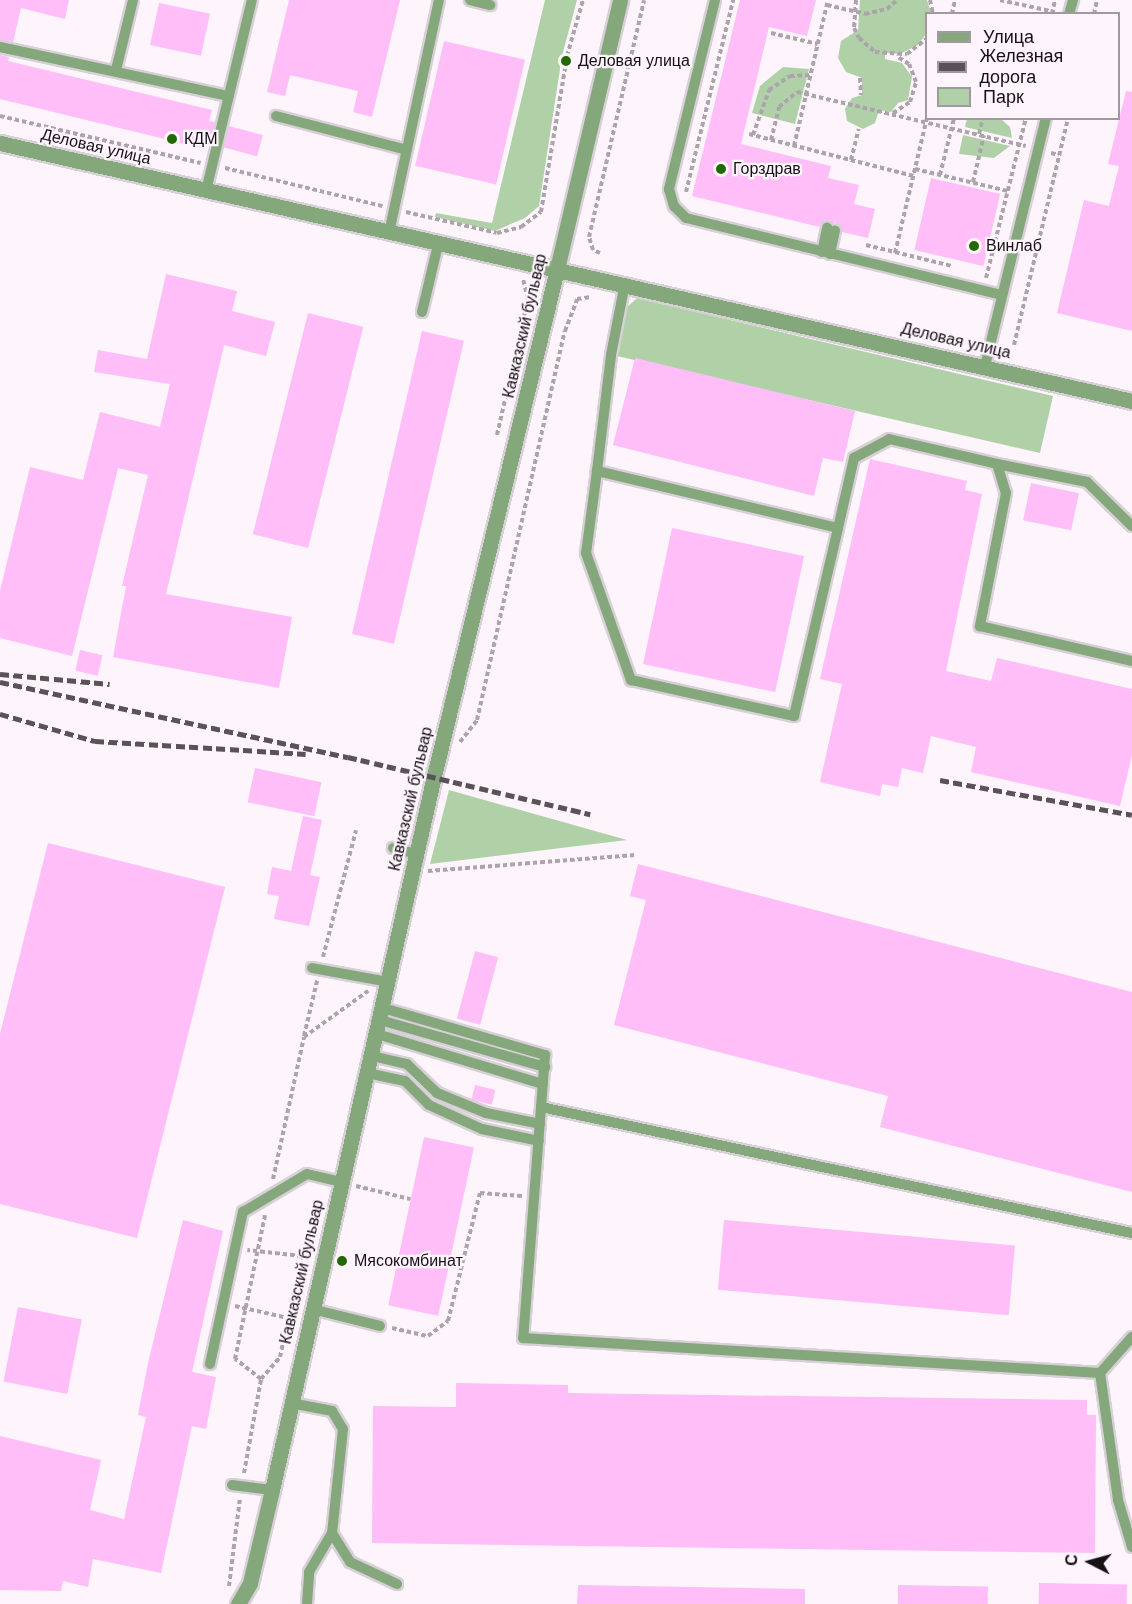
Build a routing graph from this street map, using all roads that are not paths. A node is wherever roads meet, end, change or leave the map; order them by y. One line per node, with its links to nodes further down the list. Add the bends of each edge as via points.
1 (133, 0): 9 (lane)
2 (252, 0): 10 (lane)
3 (439, 0): 14 (lane)
4 (470, 0): 7 (lane)
5 (620, 0): 20 (street, Кавказский бульвар)
6 (715, 0): 19 (lane, via 669,189 674,206 686,218)
7 (490, 5)
8 (0, 46): 9 (lane)
9 (116, 70): 10 (lane)
10 (229, 96): 15 (lane)
11 (276, 116): 14 (lane)
12 (1046, 120): 22 (lane)
13 (0, 142): 15 (street, Деловая улица)
14 (407, 150): 17 (lane)
15 (206, 191): 17 (street, Деловая улица)
16 (832, 232): 19 (lane)
17 (389, 233): 18 (street, Деловая улица)
18 (438, 245): 20 (street, Деловая улица); 23 (lane)
19 (826, 253): 22 (lane)
20 (557, 269): 21 (street, Деловая улица); 32 (street, Кавказский бульвар)
21 (625, 283): 24 (street, Деловая улица); 27 (lane, via 611,355)
22 (1001, 295): 24 (lane)
23 (422, 312)
24 (985, 366): 25 (street, Деловая улица)
25 (1132, 401)
26 (997, 464): 28 (lane, via 1087,482); 29 (lane, via 888,439 854,458); 30 (lane, via 1006,493 980,626)
27 (597, 471): 29 (lane); 29 (lane, via 586,553 631,680 794,716)
28 (1132, 526)
29 (838, 528)
30 (1132, 661)
31 (393, 848): 32 (lane)
32 (423, 857): 34 (street, Кавказский бульвар)
33 (316, 969): 34 (lane)
34 (388, 982): 35 (street, Кавказский бульвар)
35 (380, 1021): 36 (street, Кавказский бульвар); 37 (lane); 37 (lane, via 441,1020 545,1055); 39 (lane)
36 (372, 1056): 38 (street, Кавказский бульвар); 41 (lane, via 407,1064 437,1093 486,1113)
37 (544, 1067): 39 (lane)
38 (367, 1073): 42 (lane, via 405,1081 429,1105 482,1129); 43 (street, Кавказский бульвар)
39 (543, 1084): 40 (lane)
40 (541, 1107): 41 (lane); 44 (lane)
41 (540, 1124): 42 (lane)
42 (539, 1141): 49 (lane, via 523,1338)
43 (349, 1184): 45 (street, Кавказский бульвар); 48 (lane, via 307,1174 243,1212)
44 (1132, 1233)
45 (312, 1309): 46 (lane); 50 (street, Кавказский бульвар)
46 (380, 1326)
47 (1132, 1337): 49 (lane)
48 (210, 1364)
49 (1100, 1373): 54 (lane, via 1118,1500)
50 (291, 1403): 52 (street, Кавказский бульвар); 53 (lane, via 332,1411 343,1429)
51 (237, 1486): 52 (lane)
52 (272, 1490): 56 (street, Кавказский бульвар, via 250,1583)
53 (332, 1533): 55 (lane, via 350,1562); 57 (lane, via 309,1572)
54 (1132, 1547)
55 (397, 1584)
56 (233, 1598)
57 (307, 1604)

